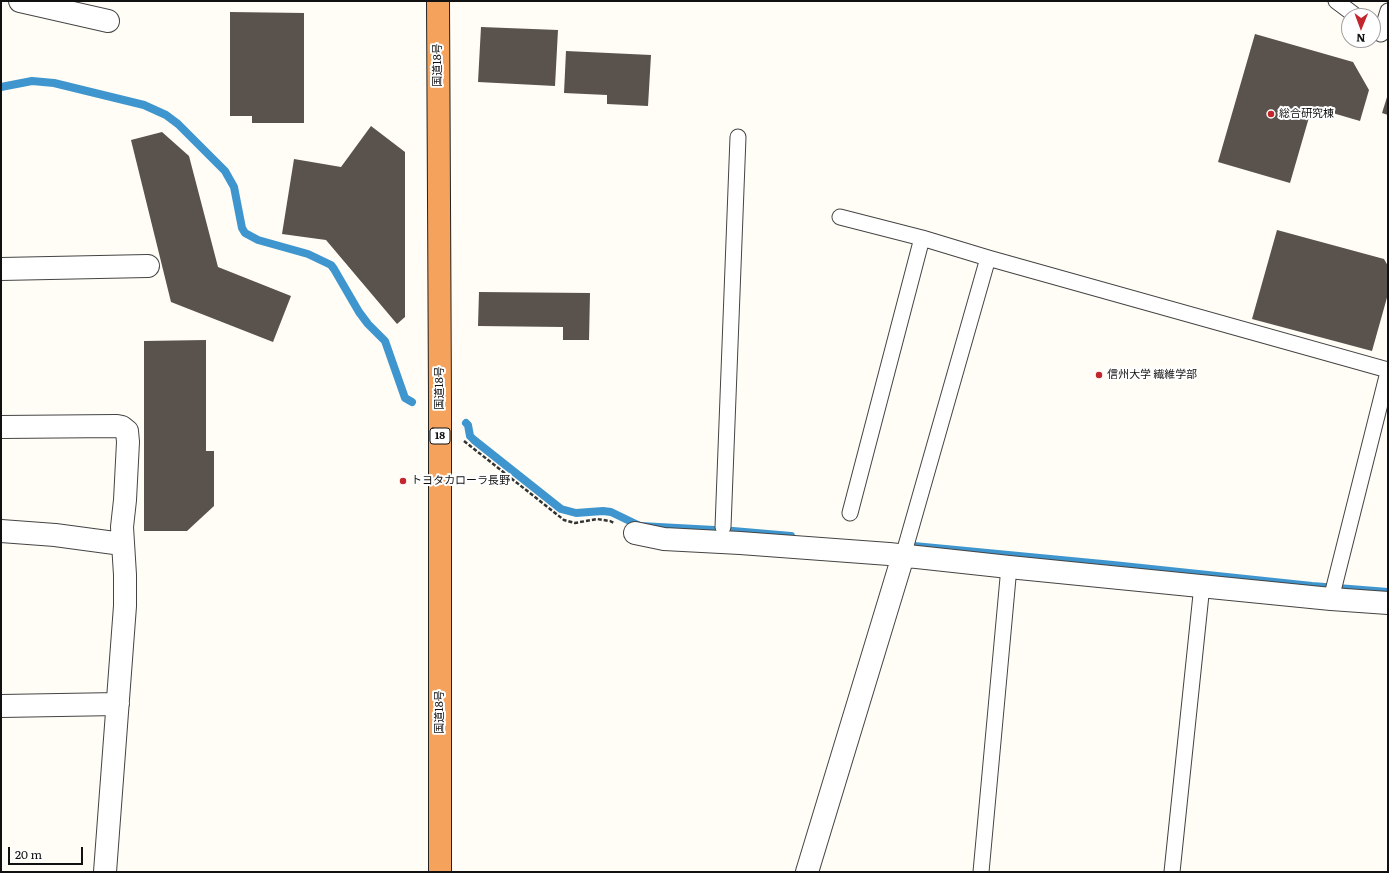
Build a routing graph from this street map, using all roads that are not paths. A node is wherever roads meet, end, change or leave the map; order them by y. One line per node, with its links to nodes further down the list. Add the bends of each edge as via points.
1 (20, 1): 6 (street)
2 (438, 1): 29 (highway, 国道18号 / 18)
3 (1336, 1): 4 (lane)
4 (1345, 8)
5 (1388, 11): 7 (lane)
6 (108, 21)
7 (1381, 33)
8 (738, 137): 19 (lane)
9 (840, 217): 10 (lane)
10 (922, 238): 11 (lane); 16 (lane)
11 (988, 258): 14 (lane); 21 (lane)
12 (148, 266): 13 (street)
13 (1, 269)
14 (1388, 371): 24 (lane)
15 (1, 427): 20 (street, via 107,426 125,429 128,442)
16 (850, 513)
17 (1, 531): 20 (street)
18 (634, 533): 19 (street, via 664,539)
19 (723, 535): 21 (street)
20 (122, 544): 26 (street, via 125,589)
21 (905, 549): 22 (street); 30 (street)
22 (1009, 567): 23 (street); 31 (lane)
23 (1202, 585): 24 (street); 32 (lane)
24 (1333, 592): 25 (street)
25 (1388, 603)
26 (118, 704): 27 (street); 28 (street)
27 (1, 706)
28 (105, 872)
29 (440, 872)
30 (807, 872)
31 (981, 872)
32 (1172, 872)

